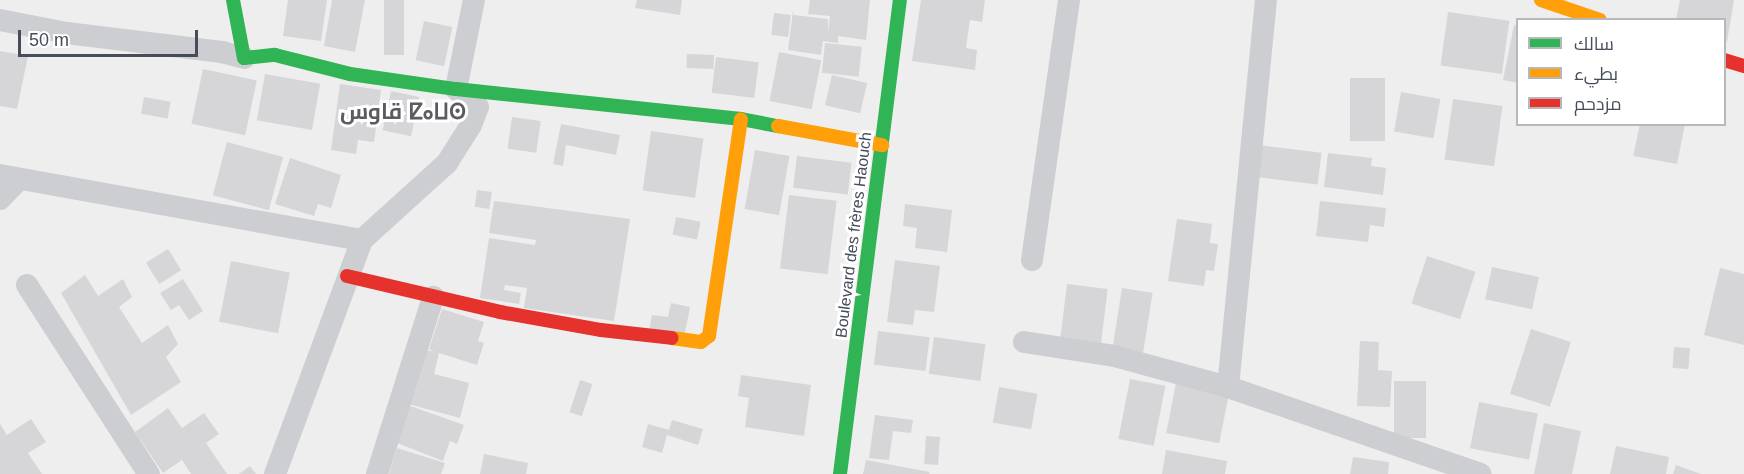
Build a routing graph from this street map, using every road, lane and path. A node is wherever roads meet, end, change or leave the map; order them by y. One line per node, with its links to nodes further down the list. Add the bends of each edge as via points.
1 (233, 0): 9 (street)
2 (474, 0): 12 (street)
3 (900, 0): 14 (street, Boulevard des frères Haouch)
4 (1069, 0): 18 (street)
5 (1266, 0): 23 (street)
6 (1541, 0): 7 (street)
7 (1594, 18)
8 (0, 20): 9 (street)
9 (244, 58): 12 (street, via 275,55 350,74)
10 (1726, 60): 11 (street)
11 (1744, 66)
12 (456, 88): 13 (street); 17 (street, via 478,106 464,139 447,163)
13 (741, 119): 14 (street); 21 (street, via 713,319 704,341 602,330)
14 (882, 145): 27 (street, Boulevard des frères Haouch)
15 (10, 177): 16 (street); 17 (street)
16 (0, 200)
17 (362, 240): 19 (street)
18 (1032, 260)
19 (346, 276): 21 (street); 25 (street)
20 (27, 285): 24 (street)
21 (433, 297): 26 (street)
22 (1024, 342): 23 (street, via 1114,356)
23 (1228, 387): 28 (street)
24 (148, 474)
25 (275, 474)
26 (377, 474)
27 (840, 474)
28 (1480, 474)

